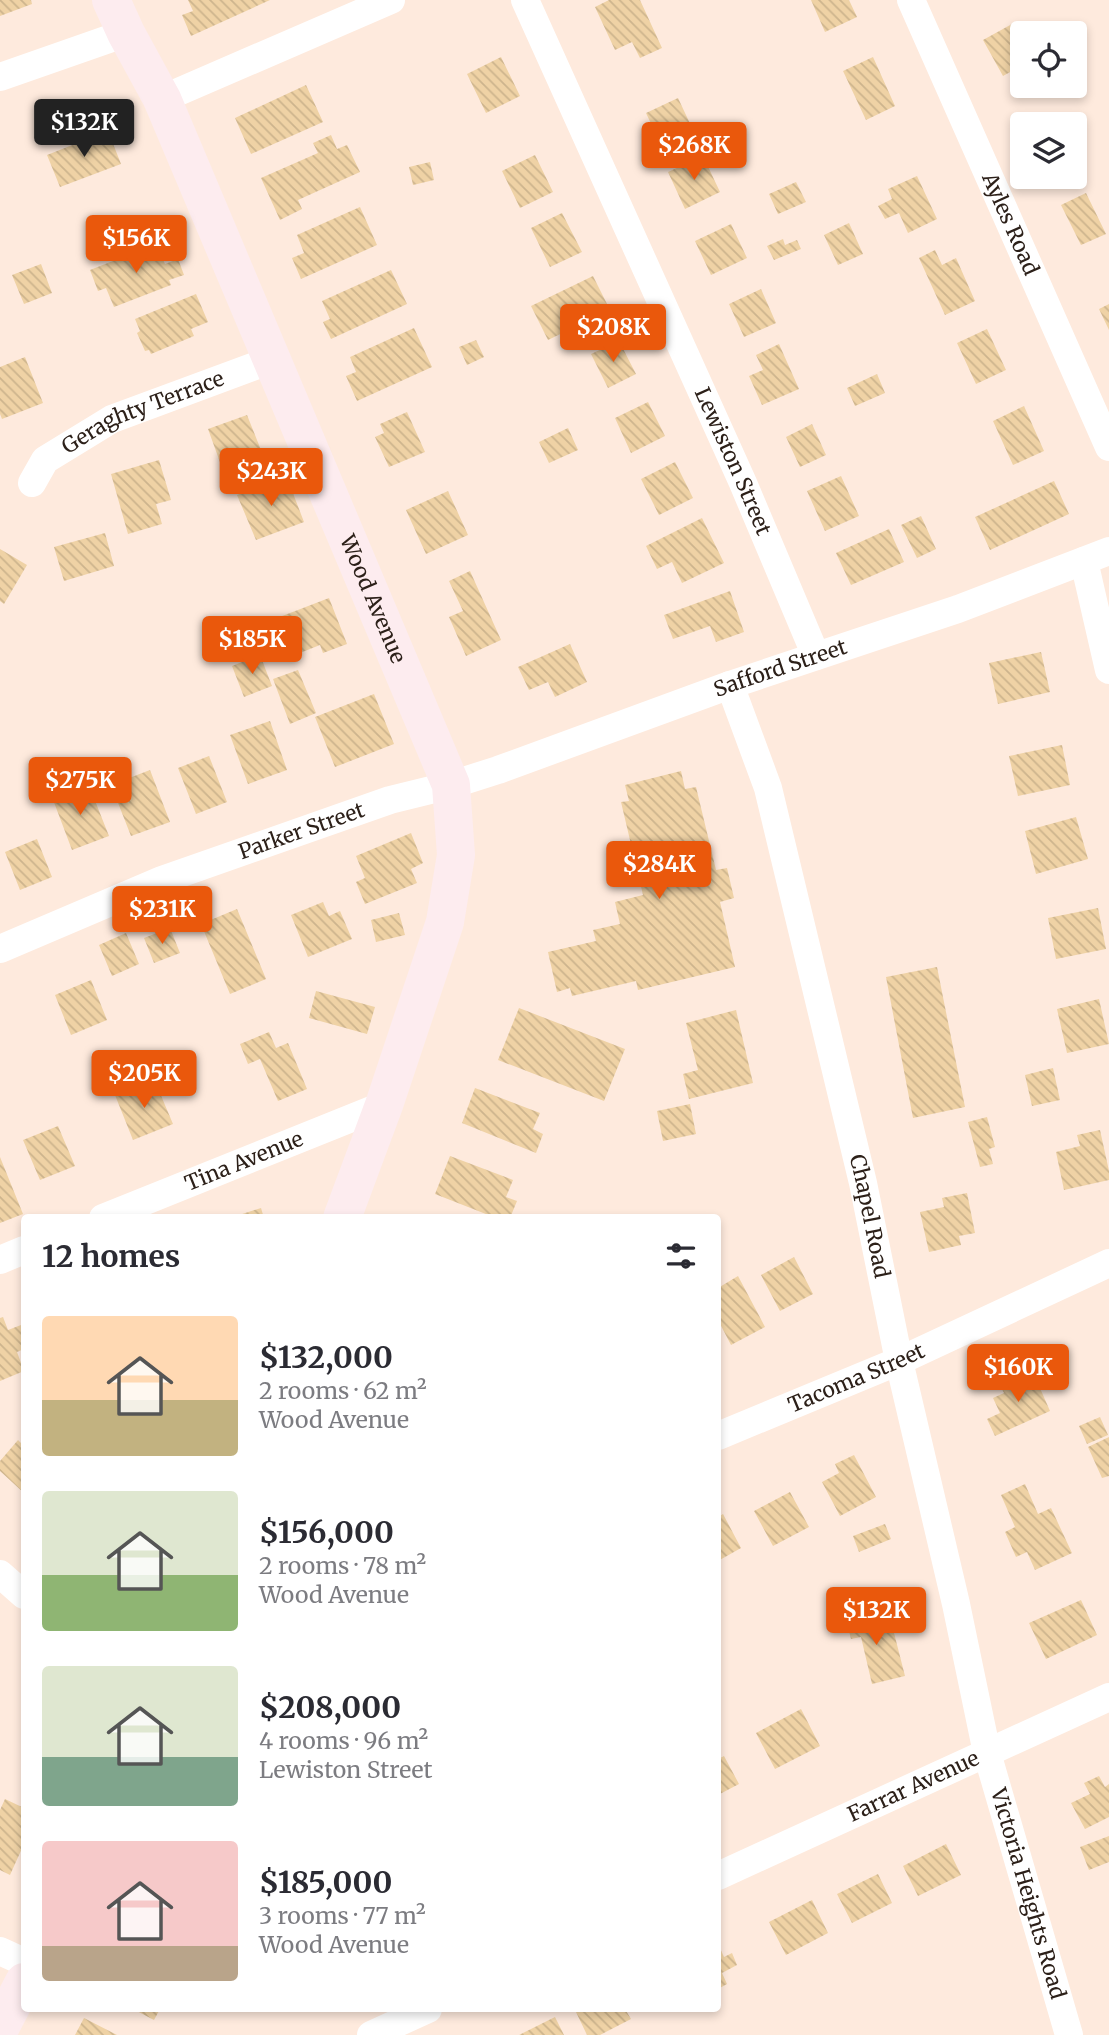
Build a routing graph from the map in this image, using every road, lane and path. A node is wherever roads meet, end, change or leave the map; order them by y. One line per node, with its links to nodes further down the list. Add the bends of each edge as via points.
1 (391, 0): 6 (street)
2 (525, 0): 11 (street, Lewiston Street)
3 (911, 0): 8 (street, Ayles Road)
4 (119, 16): 5 (street); 6 (main road, Wood Avenue)
5 (0, 77)
6 (162, 99): 7 (main road, Wood Avenue)
7 (271, 360): 9 (street, Geraghty Terrace, via 112,419 45,460); 14 (main road, Wood Avenue)
8 (1109, 447)
9 (32, 483)
10 (1096, 556): 11 (street, Safford Street); 12 (street)
11 (816, 656): 13 (street, Safford Street)
12 (1109, 670)
13 (730, 685): 14 (street, Safford Street); 22 (street, Chapel Road, via 768,788 863,1182)
14 (452, 785): 15 (street, Parker Street, via 390,800 162,880); 16 (main road, Wood Avenue, via 456,855 445,922)
15 (0, 949)
16 (384, 1105): 17 (street, Tina Avenue); 18 (main road, Wood Avenue)
17 (113, 1214)
18 (343, 1214)
19 (21, 1251): 20 (street)
20 (0, 1260)
21 (1109, 1262): 22 (street, Tacoma Street)
22 (899, 1361): 23 (street, Tacoma Street); 27 (street, Chapel Road)
23 (721, 1435)
24 (0, 1574): 25 (street)
25 (21, 1592)
26 (1109, 1697): 27 (street, Farrar Avenue)
27 (987, 1752): 28 (street, Farrar Avenue); 35 (street, Victoria Heights Road)
28 (721, 1875)
29 (0, 1951): 30 (street)
30 (21, 1961)
31 (21, 1988): 33 (main road)
32 (421, 2012): 34 (street)
33 (0, 2028)
34 (371, 2035)
35 (1069, 2035)

